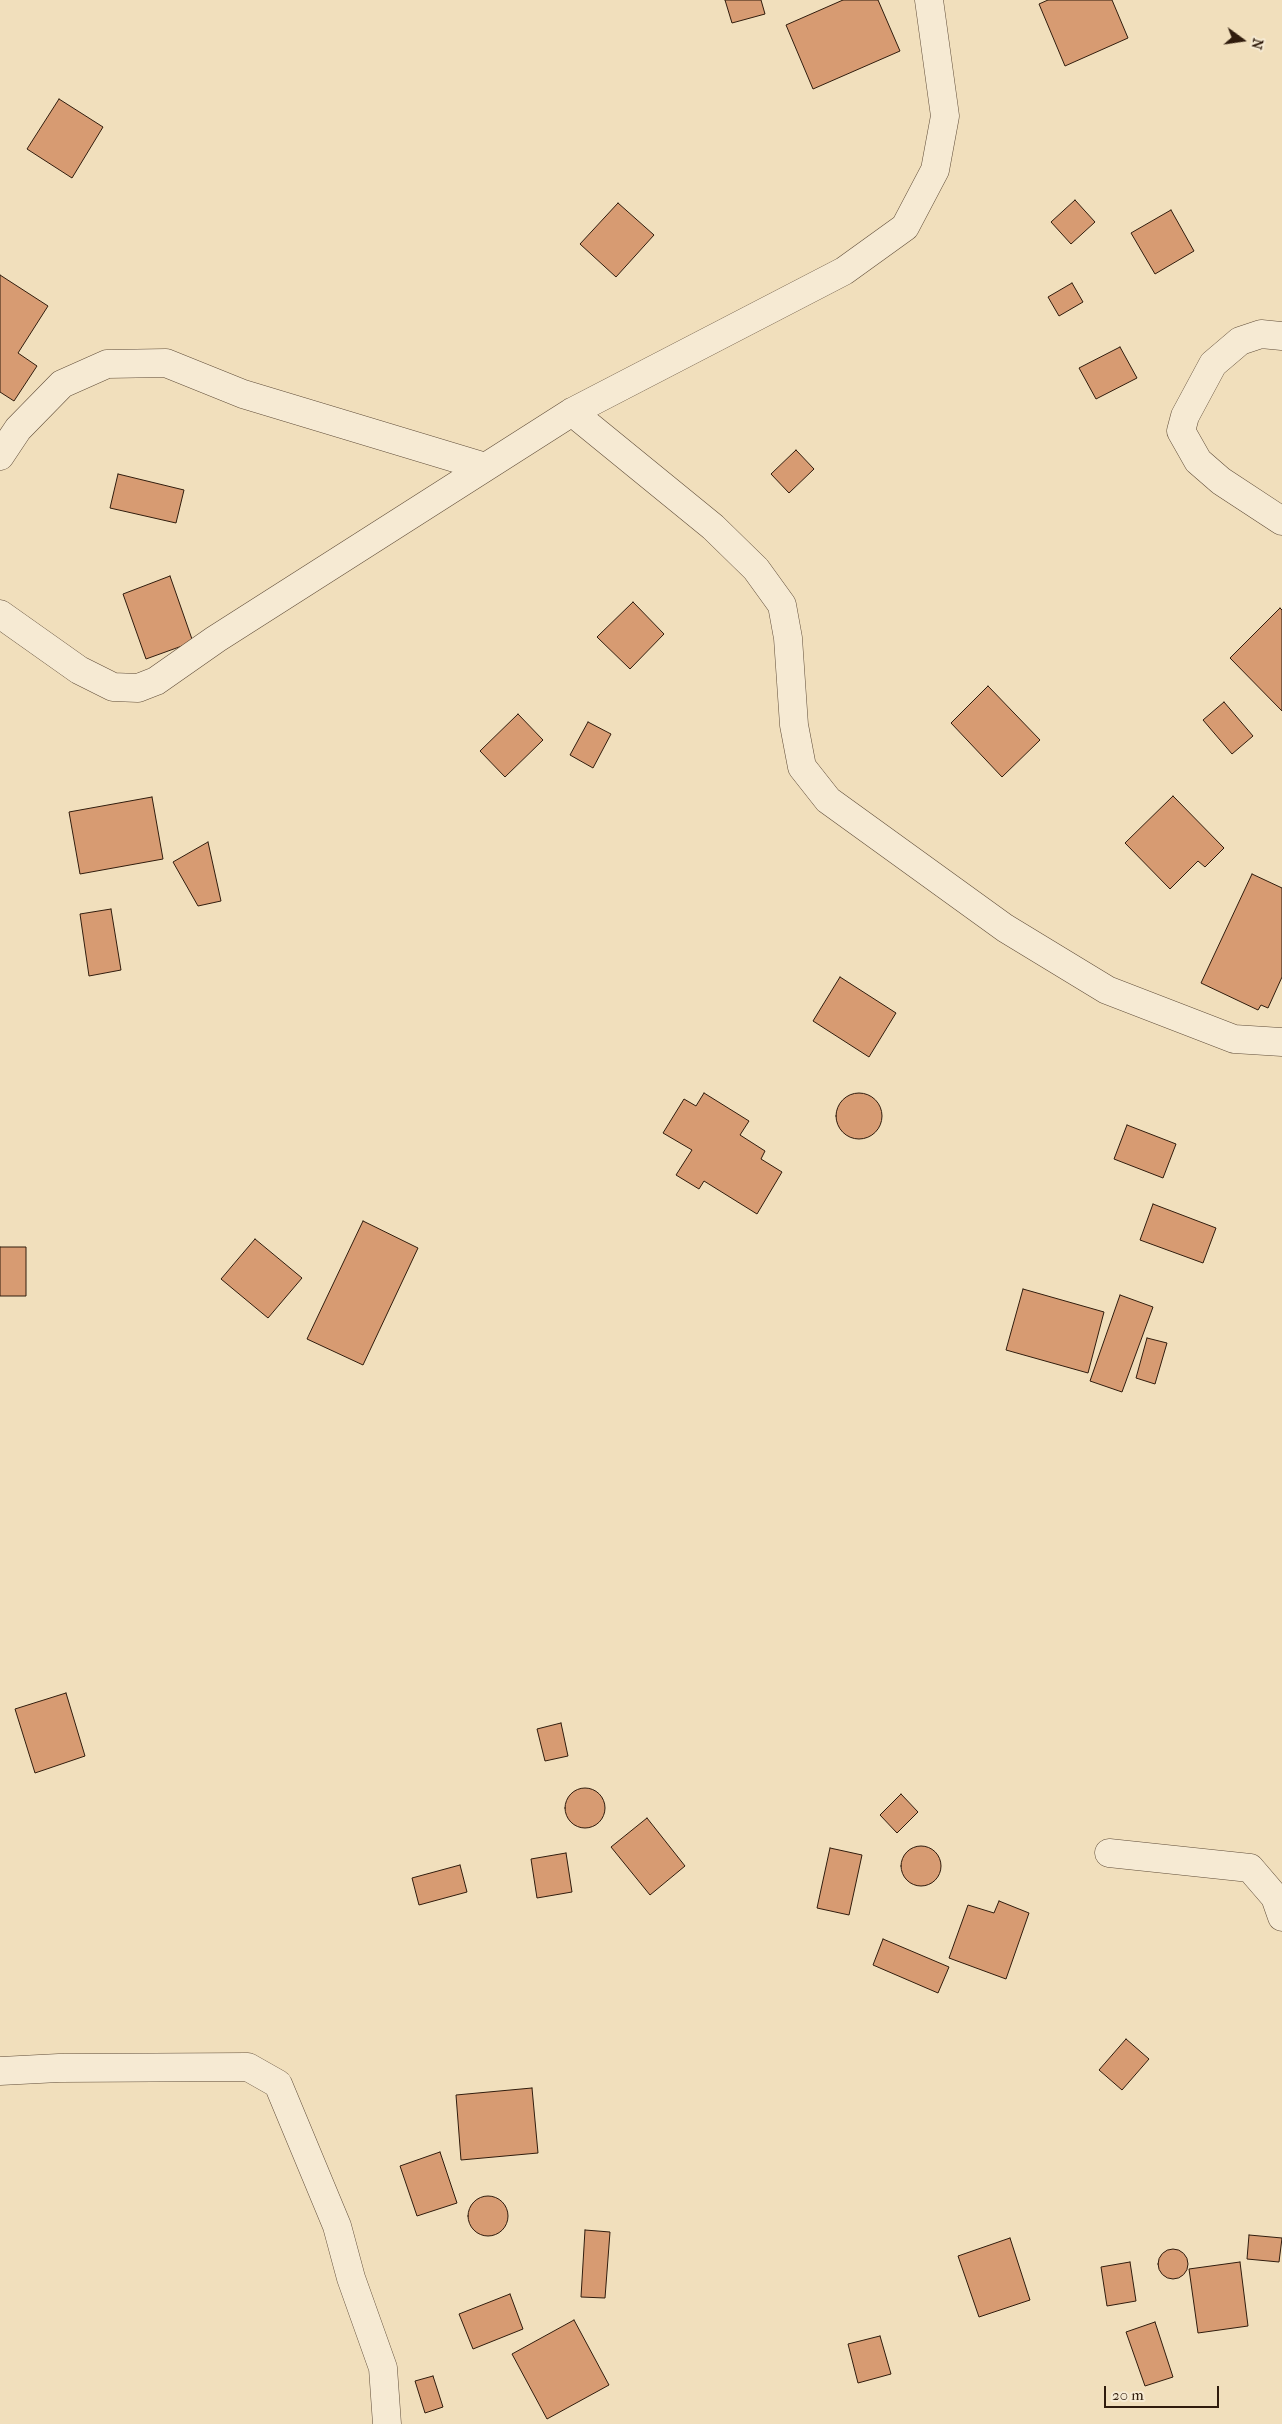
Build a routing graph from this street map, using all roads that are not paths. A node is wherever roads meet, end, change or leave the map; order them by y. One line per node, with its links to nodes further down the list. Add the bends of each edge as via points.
1 (929, 0): 3 (street, via 945,116 935,170 905,227 844,271)
2 (1282, 336): 6 (street, via 1261,334 1240,341 1213,364 1185,416 1181,431 1198,461 1221,481)
3 (572, 412): 5 (street); 8 (street, via 713,527 756,568 782,606 788,638 794,725 802,767 828,800 1005,928 1107,990 1234,1039)
4 (0, 456): 5 (street, via 18,429 62,384 108,364 166,363 243,394)
5 (485, 467): 7 (street, via 156,681 138,688 113,687 78,670)
6 (1282, 521)
7 (0, 614)
8 (1282, 1042)
9 (1109, 1853): 10 (street, via 1250,1868 1275,1897)
10 (1282, 1917)
11 (0, 2071): 12 (street, via 248,2067 278,2084 337,2226 351,2278 383,2368)
12 (387, 2424)

